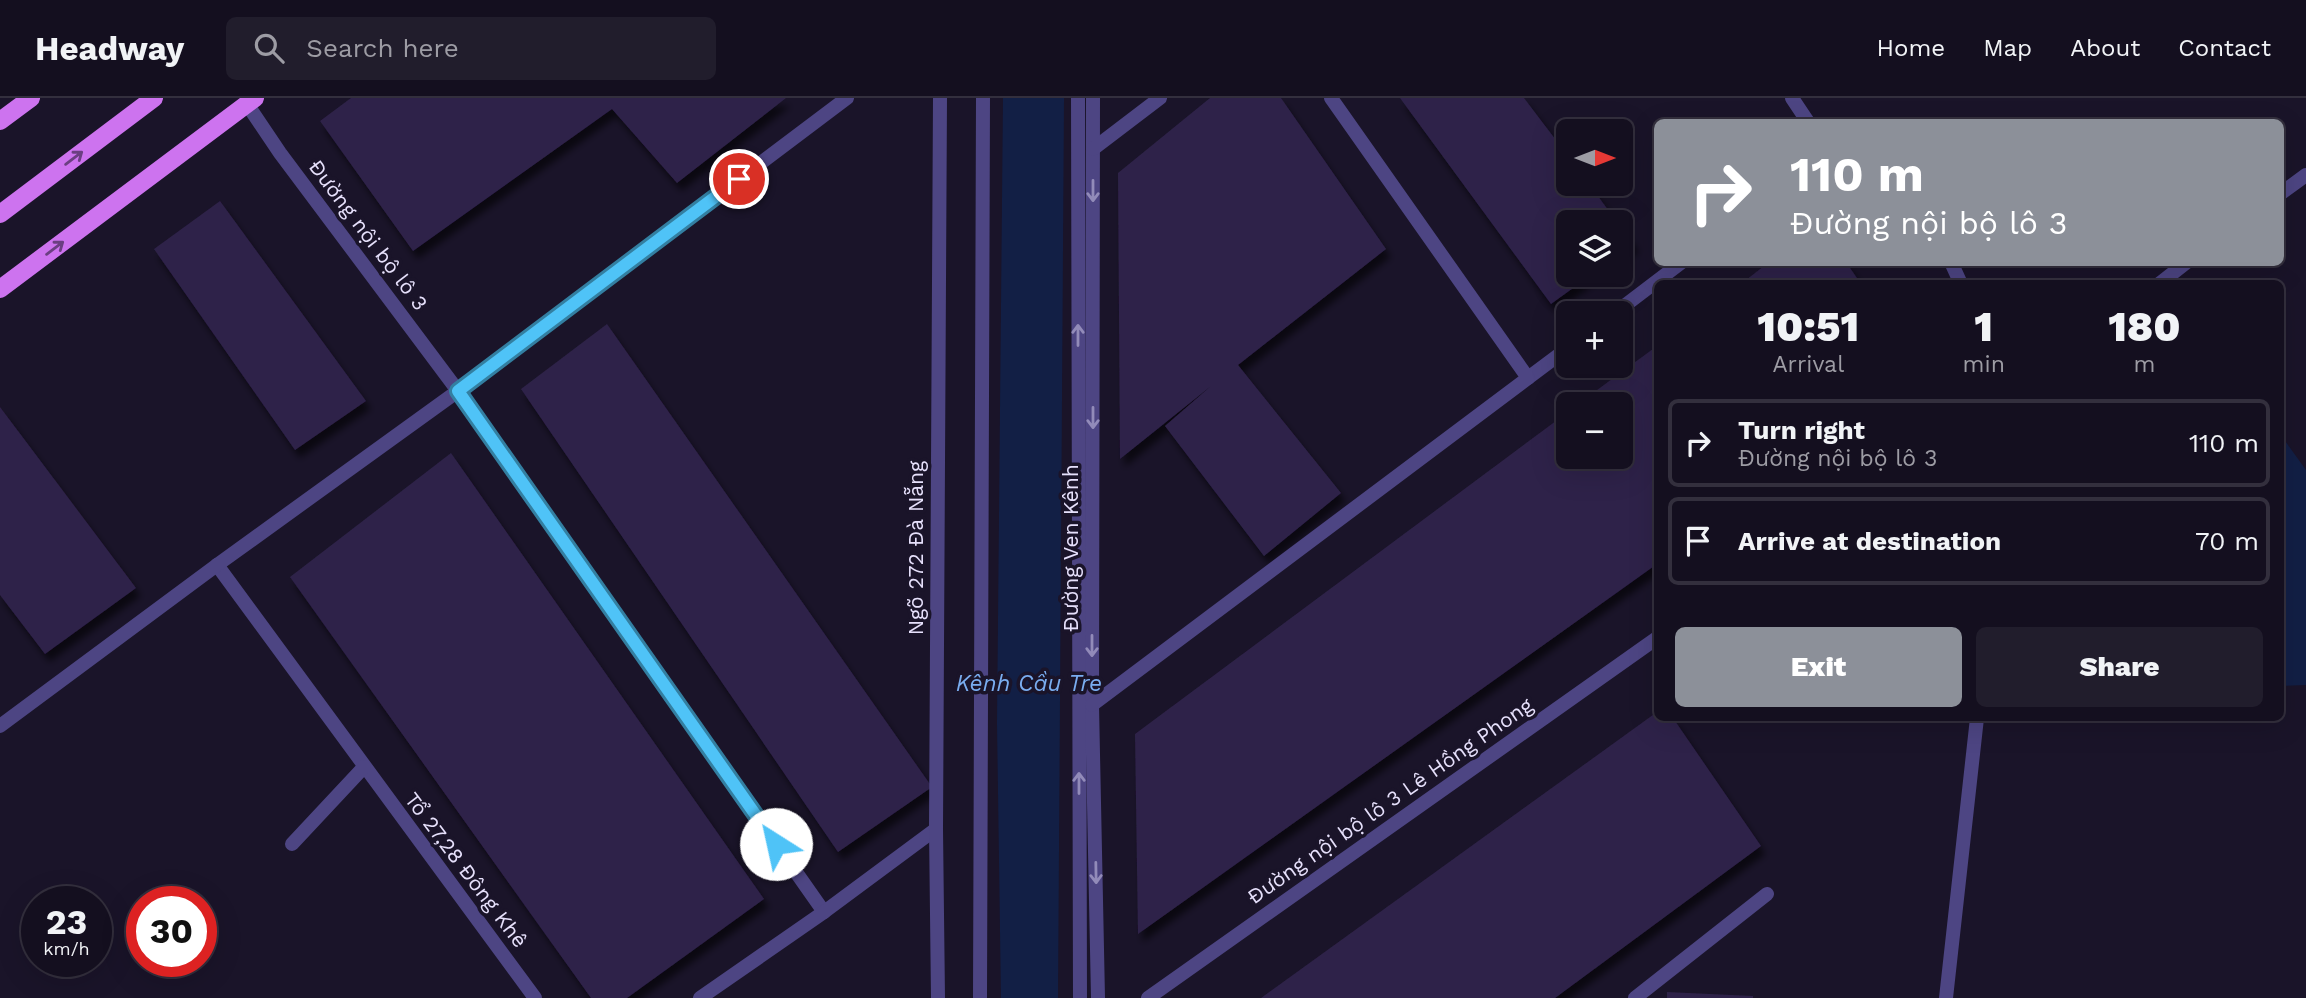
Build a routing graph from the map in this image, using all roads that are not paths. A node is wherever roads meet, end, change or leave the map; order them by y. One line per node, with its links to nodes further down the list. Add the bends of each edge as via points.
1 (31, 98): 13 (main road)
2 (154, 98): 17 (main road, one-way to 2)
3 (847, 98): 27 (street)
4 (940, 98): 34 (street, Ngõ 272 Đà Nẵng)
5 (983, 98): 41 (street)
6 (1078, 98): 42 (street, Đường Ven Kênh, one-way to 6)
7 (1093, 98): 14 (street, Đường Ven Kênh)
8 (1160, 98): 14 (street)
9 (1331, 98): 26 (street)
10 (1792, 98): 12 (street)
11 (251, 101): 23 (main road, one-way to 11); 27 (street, Đường nội bộ lô 3, via 280,153)
12 (1806, 119)
13 (0, 121)
14 (1093, 149): 30 (street, Đường Ven Kênh, one-way to 30)
15 (2306, 175): 16 (street)
16 (2284, 191)
17 (0, 214)
18 (1677, 266): 20 (street)
19 (2182, 266): 21 (street)
20 (1658, 280)
21 (2164, 280)
22 (1654, 283): 24 (street)
23 (0, 289)
24 (1631, 301)
25 (1556, 357): 26 (street)
26 (1528, 378): 30 (street)
27 (458, 391): 28 (street); 37 (street, Đường nội bộ lô 3)
28 (217, 565): 32 (street); 33 (street)
29 (1654, 640): 44 (street, Đường nội bộ lô 3 Lê Hồng Phong)
30 (1092, 705): 43 (street, Đường Ven Kênh, one-way to 43)
31 (1977, 721): 46 (street)
32 (0, 726)
33 (364, 767): 35 (street); 38 (street, Tổ 27,28 Đông Khê)
34 (936, 829): 37 (street); 40 (street, Ngõ 272 Đà Nẵng)
35 (292, 844)
36 (1767, 894): 45 (street)
37 (824, 912): 39 (street)
38 (535, 998)
39 (700, 998)
40 (938, 998)
41 (980, 998)
42 (1080, 998)
43 (1098, 998)
44 (1148, 998)
45 (1635, 998)
46 (1946, 998)

